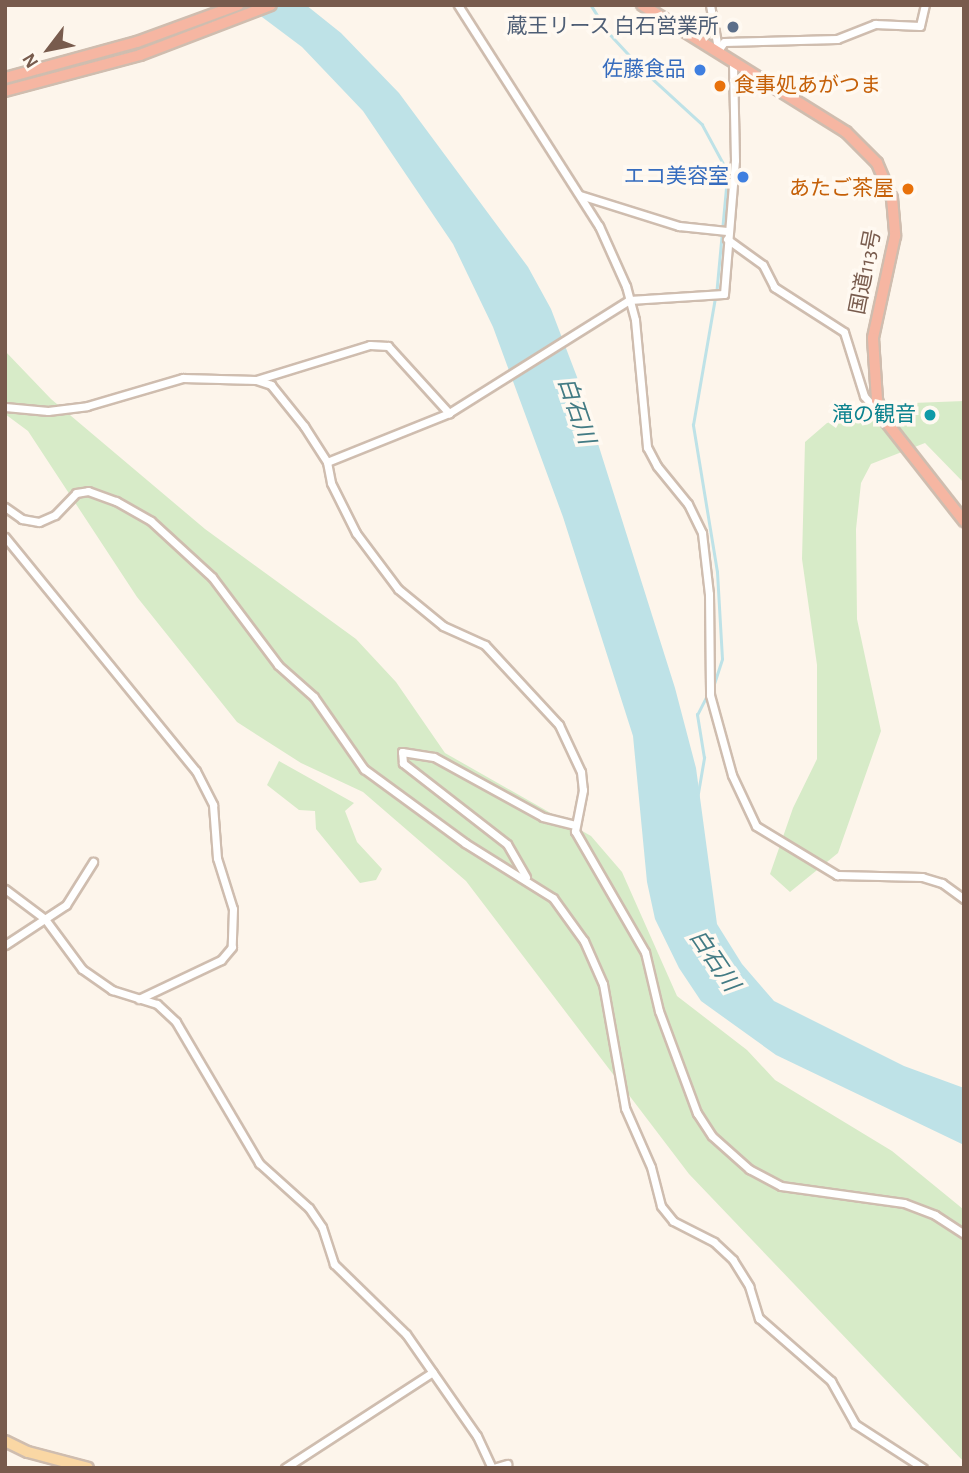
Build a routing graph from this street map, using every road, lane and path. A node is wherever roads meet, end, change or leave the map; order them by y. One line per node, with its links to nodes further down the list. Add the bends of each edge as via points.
1 (238, 5): 9 (highway, via 89,57)
2 (271, 5): 10 (highway, via 100,67)
3 (458, 5): 11 (street)
4 (642, 5): 7 (highway, 国道113号)
5 (710, 5): 7 (street)
6 (925, 5): 7 (street, via 920,26 876,24 837,38 724,43)
7 (717, 52): 8 (highway, 国道113号)
8 (733, 60): 12 (street, via 735,160); 17 (highway, 国道113号, via 846,132 877,163 885,179 895,236 872,355)
9 (5, 78)
10 (5, 91)
11 (580, 195): 12 (street, via 679,226); 13 (street, via 605,238)
12 (724, 233): 13 (street, via 728,278 720,298); 17 (street, via 764,265 774,287 844,332 864,396)
13 (629, 300): 16 (street); 26 (street, via 647,447 688,504 702,533 709,594 709,690 732,775 756,826 837,875 922,877 942,883)
14 (256, 380): 15 (street, via 183,378 87,407 48,411); 16 (street, via 370,345 388,346); 18 (street, via 271,385)
15 (5, 407)
16 (449, 413): 18 (street)
17 (884, 419): 20 (highway, 国道113号)
18 (327, 462): 22 (street, via 342,509 373,561 398,589 443,626 485,645 559,725 581,772 583,790)
19 (5, 507): 24 (street, via 22,519 39,522 55,515 76,494 88,491 116,500 151,521 212,577 278,665 314,697 364,769 465,843)
20 (964, 521)
21 (5, 537): 29 (street, via 195,771 213,805 217,858 233,909 232,947 221,960)
22 (575, 825): 24 (street, via 543,817 433,757 402,752 403,763 498,835); 30 (street, via 645,952 659,1011 697,1113 712,1136 748,1169 781,1186 904,1203 935,1215)
23 (93, 862): 27 (street, via 66,905)
24 (526, 877): 37 (street, via 570,919 603,984 625,1108 665,1212 673,1222 714,1242 733,1260 759,1318 831,1381 855,1424)
25 (5, 889): 27 (street)
26 (964, 899)
27 (45, 919): 28 (street); 29 (street, via 82,969 112,990)
28 (5, 945)
29 (138, 999): 31 (street, via 157,1004 176,1022 259,1163 309,1208 322,1227 334,1264 390,1315)
30 (964, 1234)
31 (433, 1372): 35 (street); 36 (street)
32 (5, 1441): 34 (main road)
33 (507, 1464): 36 (street)
34 (88, 1468)
35 (285, 1468)
36 (493, 1468)
37 (923, 1468)

